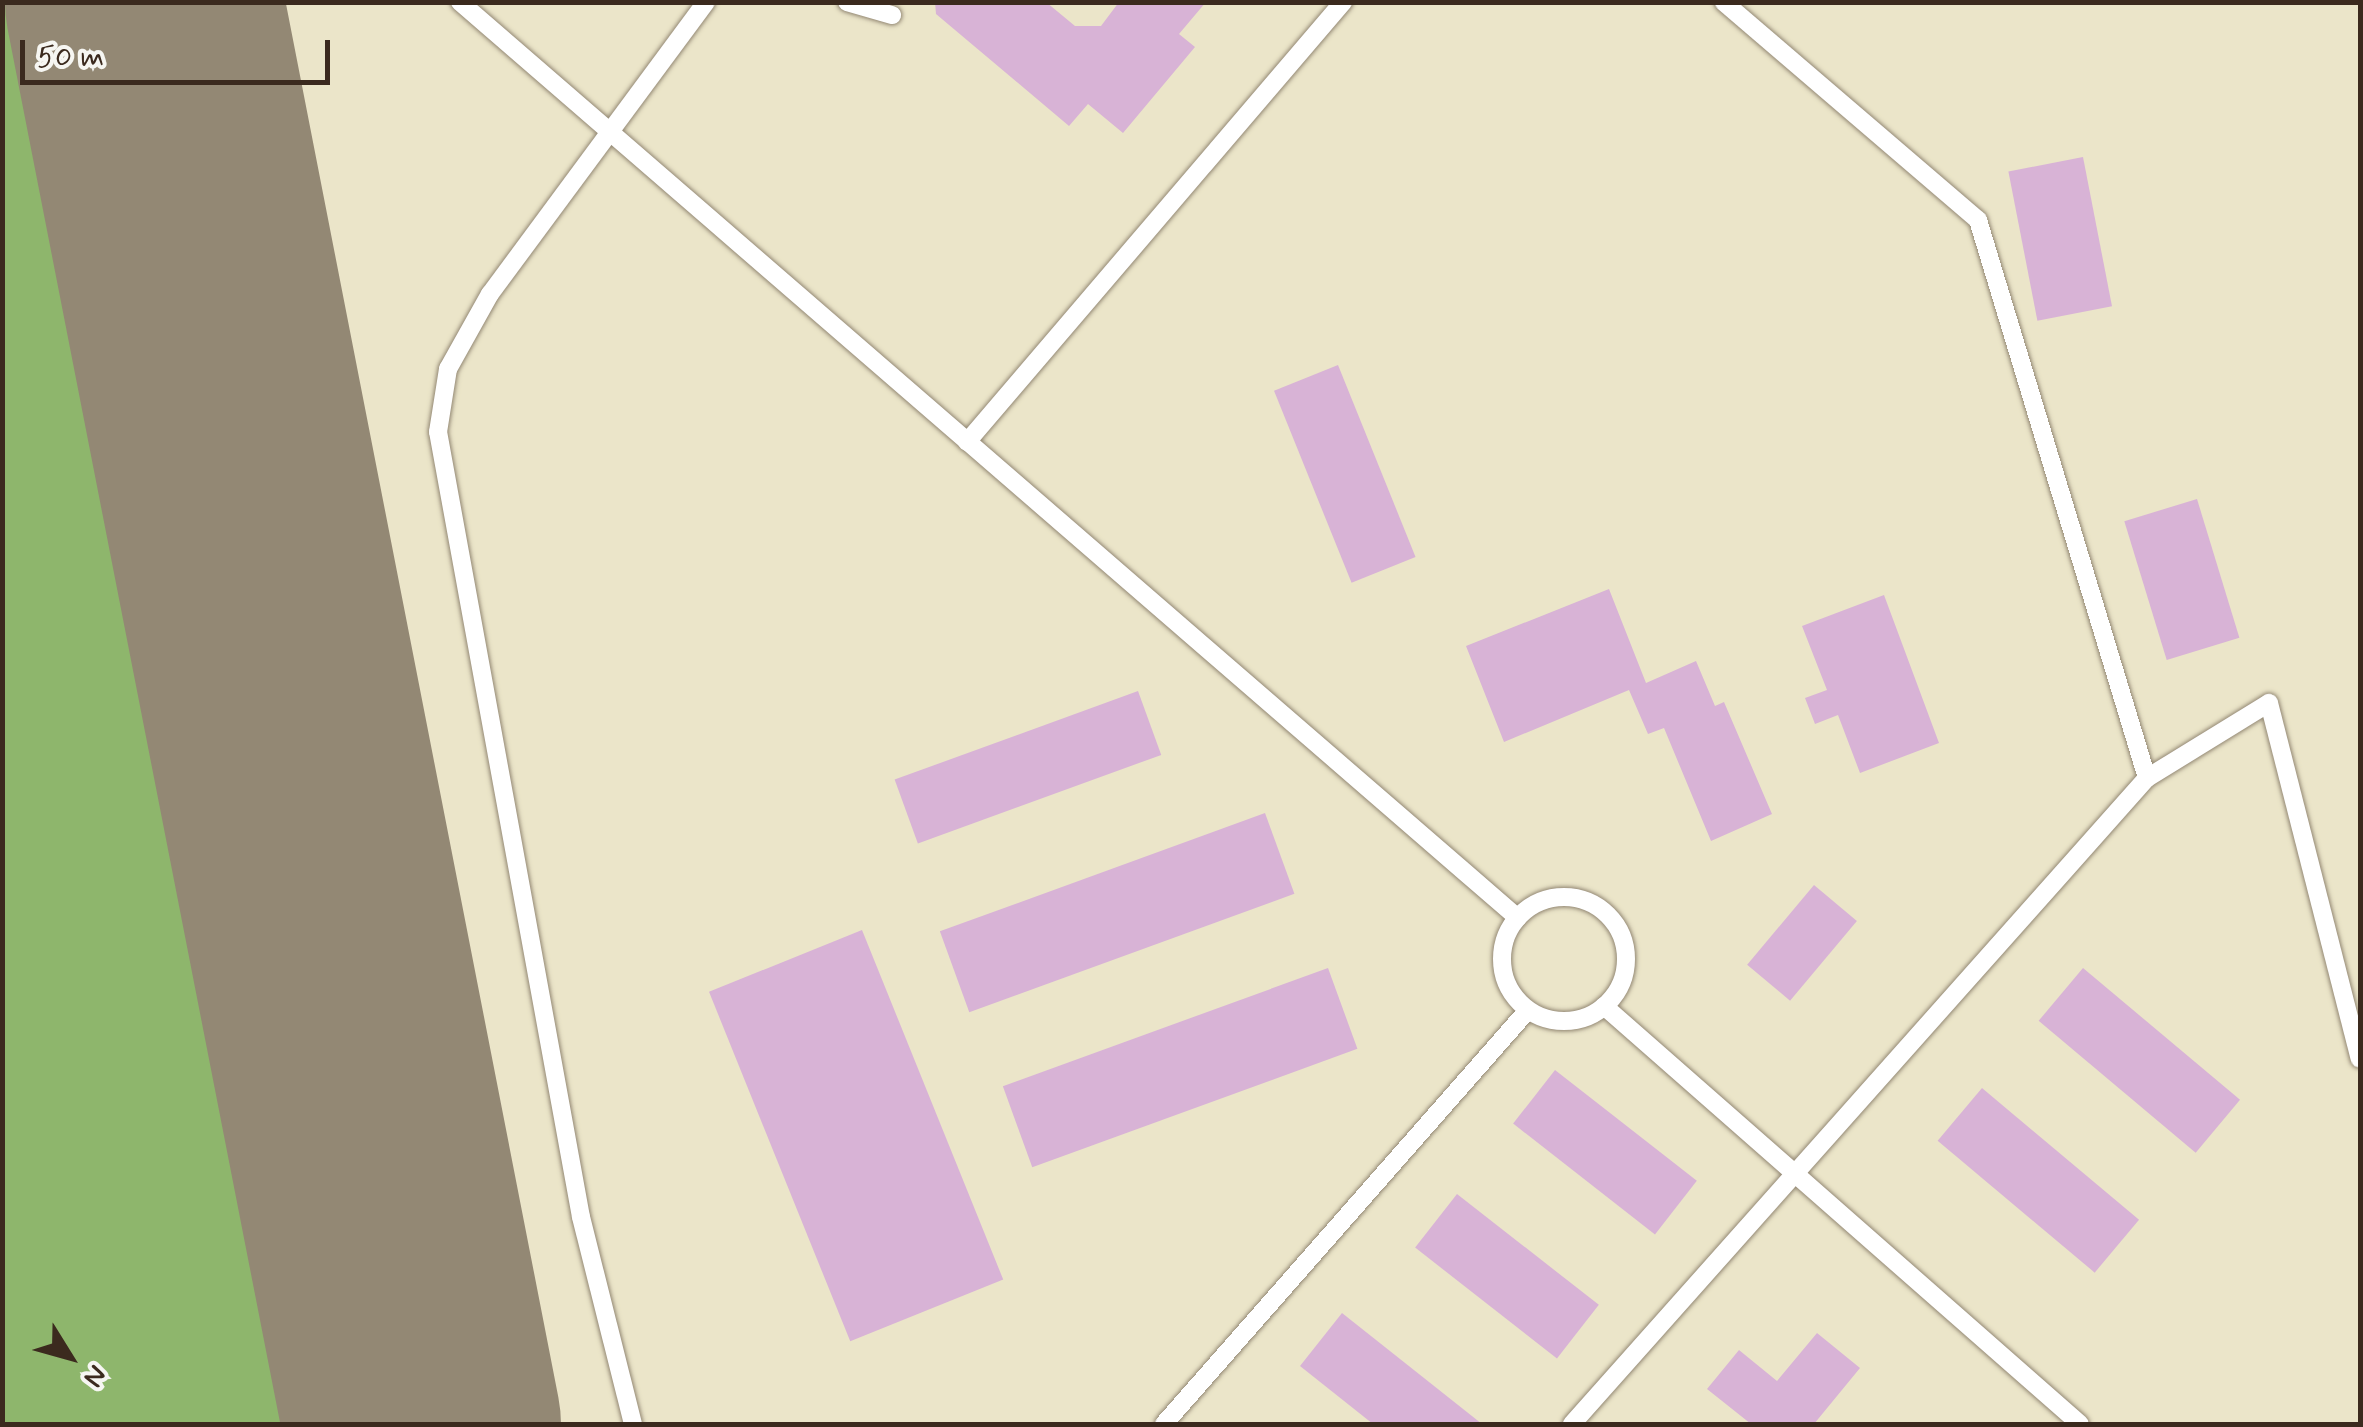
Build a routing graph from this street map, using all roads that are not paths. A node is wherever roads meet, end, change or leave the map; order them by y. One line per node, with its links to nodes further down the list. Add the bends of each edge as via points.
1 (460, 2): 7 (lane)
2 (706, 2): 7 (lane, via 696,24)
3 (847, 2): 6 (lane)
4 (1343, 2): 8 (lane)
5 (1724, 2): 9 (lane, via 1978,220)
6 (892, 15)
7 (606, 130): 8 (lane); 15 (lane, via 490,294 448,369 438,432 581,1218)
8 (967, 442): 10 (lane)
9 (2147, 778): 13 (lane, via 2269,703); 14 (lane)
10 (1518, 918): 11 (lane, via 1552,898 1592,904 1608,916 1620,932 1625,972); 12 (lane, via 1502,956 1513,995)
11 (1604, 1006): 12 (lane, via 1567,1022); 14 (lane)
12 (1528, 1010): 16 (lane)
13 (2360, 1060)
14 (1794, 1172): 17 (lane); 18 (lane)
15 (632, 1424)
16 (1164, 1424)
17 (1572, 1424)
18 (2080, 1424)

